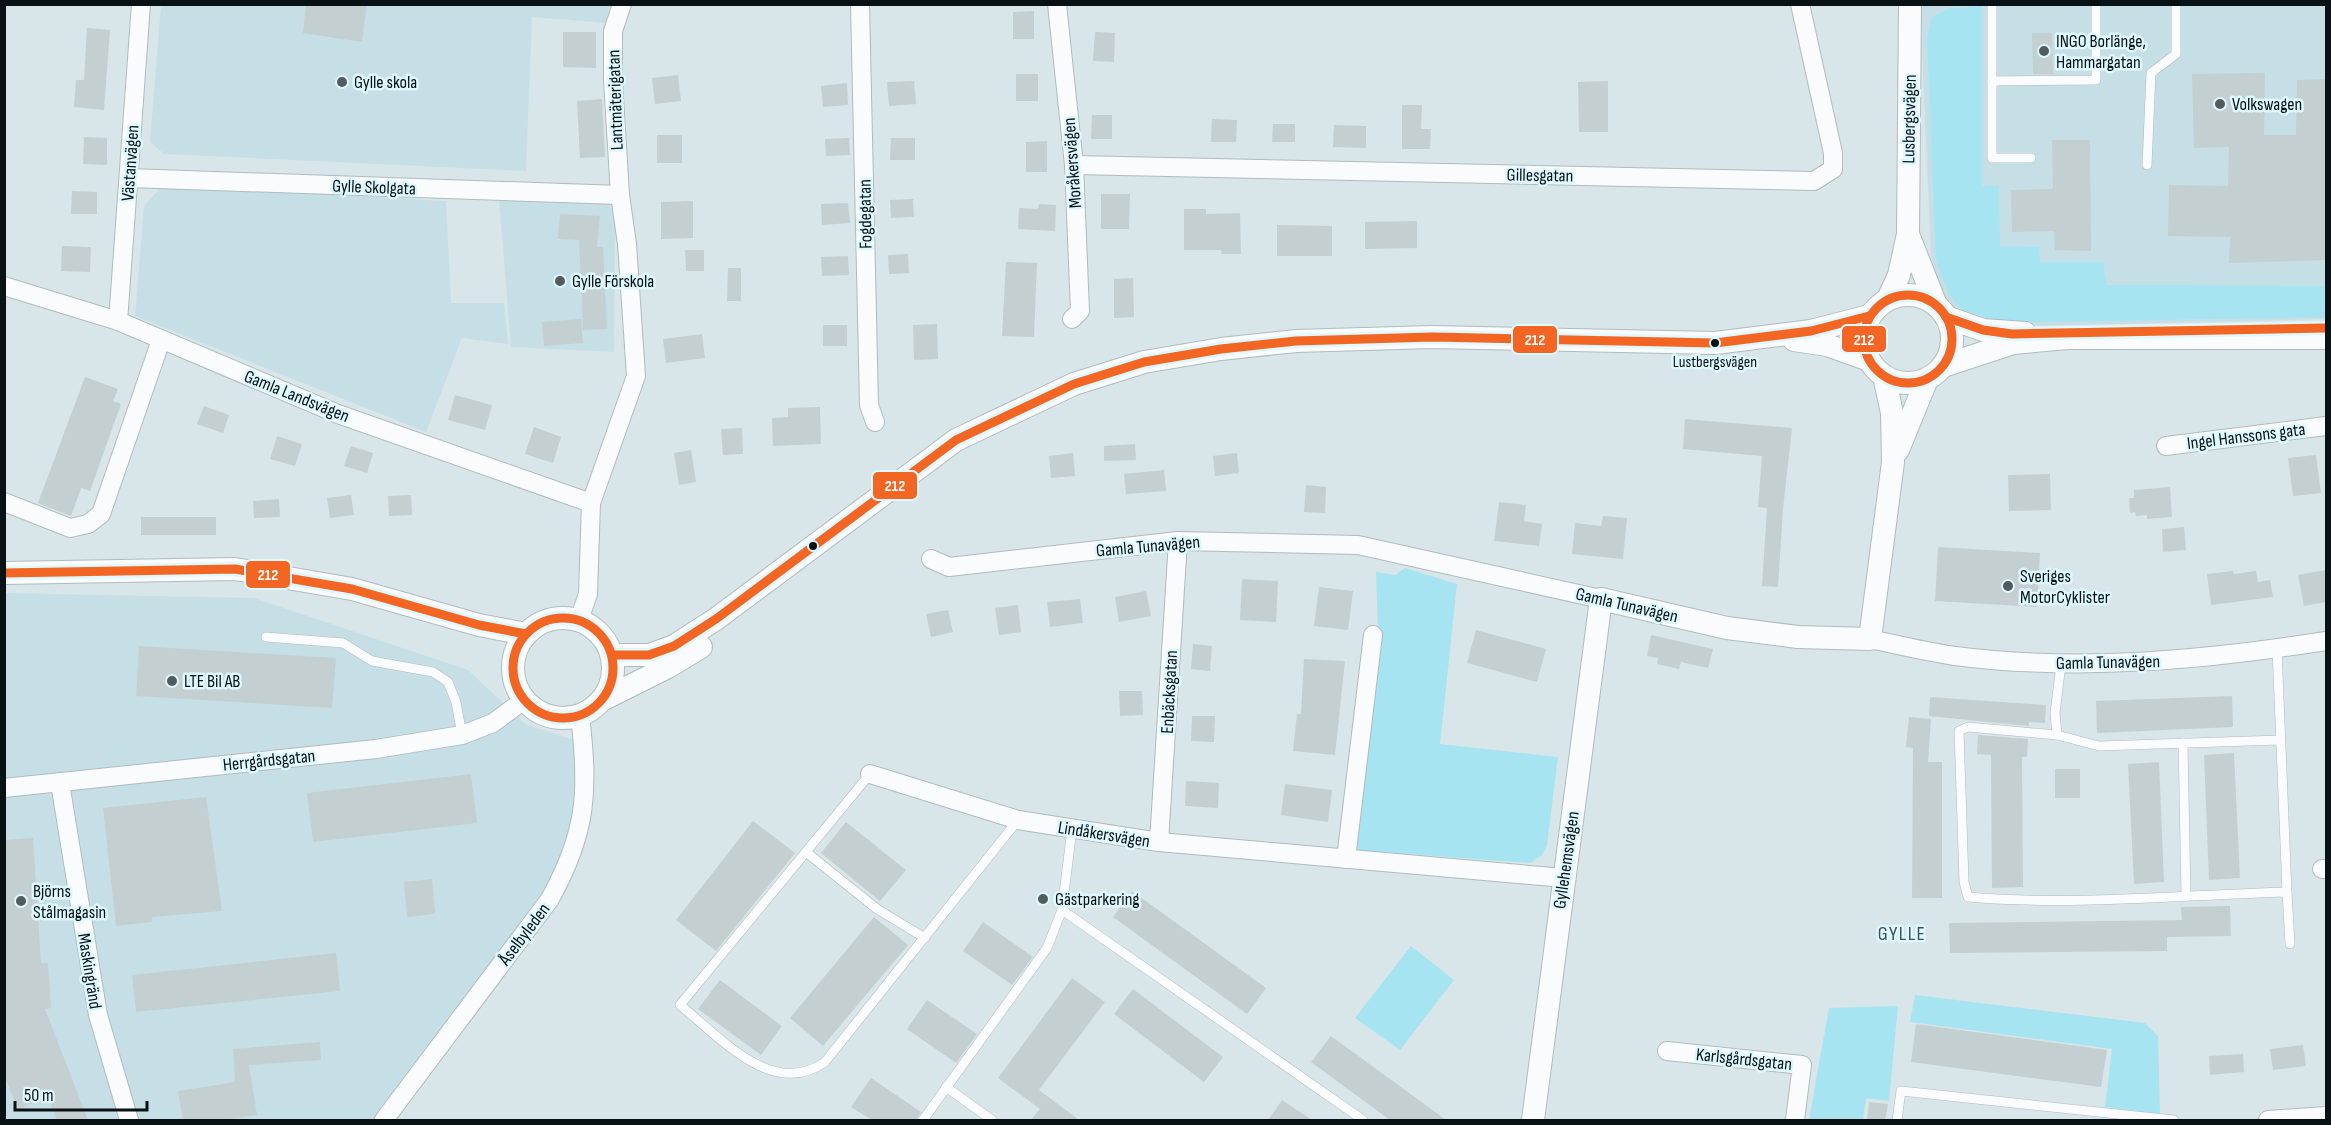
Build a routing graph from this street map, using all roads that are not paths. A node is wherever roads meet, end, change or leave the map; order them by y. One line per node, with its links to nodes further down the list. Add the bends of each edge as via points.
1 (141, 4): 14 (street, Västanvägen)
2 (622, 4): 15 (street, Lantmäterigatan, via 613,31)
3 (860, 4): 30 (street, Fogdegatan, via 869,405)
4 (1057, 4): 12 (street, Moråkersvägen)
5 (1800, 4): 12 (street, Gillesgatan, via 1833,153 1833,170 1814,181)
6 (1910, 4): 16 (street, Lusbergsvägen)
7 (1992, 4): 10 (lane)
8 (2096, 4): 10 (lane, via 2096,80)
9 (2176, 4): 13 (lane, via 2176,54 2151,73)
10 (1992, 81): 11 (lane, via 1992,158)
11 (2031, 158)
12 (1074, 165): 21 (street, Moråkersvägen, via 1080,311)
13 (2147, 165)
14 (129, 178): 15 (street, Gylle Skolgata); 22 (street, Västanvägen)
15 (620, 195): 35 (street, Lantmäterigatan, via 636,376)
16 (1908, 234): 18 (street, Lusbergsvägen, via 1899,275); 19 (street, Lusbergsvägen)
17 (4, 286): 22 (street, Gamla Landsvägen)
18 (1888, 299): 19 (street, via 1920,296); 20 (street)
19 (1941, 311): 23 (street, via 1983,330 2012,334); 28 (street, via 1951,329 1952,342)
20 (1869, 316): 24 (street, via 1811,331); 27 (street, via 1863,339)
21 (1072, 319)
22 (118, 321): 26 (street, Gamla Landsvägen)
23 (2326, 328)
24 (1766, 335): 27 (street, via 1827,345); 29 (street, via 1715,343 1432,337 1296,341 1144,362)
25 (2326, 338): 28 (street, via 2068,338 2013,343)
26 (161, 340): 34 (street, via 101,514 88,524 69,528); 35 (street, Gamla Landsvägen, via 338,414)
27 (1876, 368): 28 (street, via 1897,382 1912,383); 33 (street, via 1892,413)
28 (1935, 373): 33 (street, via 1915,402)
29 (1074, 384): 47 (street, via 956,441 690,637 649,655); 49 (street, via 962,445 741,618 668,667)
30 (875, 422)
31 (2326, 426): 32 (street, Ingel Hanssons gata)
32 (2166, 446)
33 (1893, 462): 44 (street)
34 (4, 502)
35 (591, 503): 40 (street, Lantmäterigatan, via 588,594)
36 (1178, 541): 37 (street, Gamla Tunavägen, via 949,567); 39 (street, Gamla Tunavägen, via 1358,545); 61 (street, Enbäcksgatan)
37 (931, 559)
38 (4, 573): 41 (street, via 235,569 352,589 479,625)
39 (1601, 599): 44 (street, Gamla Tunavägen, via 1727,628 1798,637); 64 (street, Gyllehemsvägen)
40 (579, 620): 41 (street, via 550,619); 47 (street, via 605,639)
41 (526, 634): 50 (street, via 518,646 513,667)
42 (1373, 635): 63 (street)
43 (266, 637): 52 (lane, via 343,643 372,661 433,672 448,682)
44 (1870, 639): 48 (street, Gamla Tunavägen, via 1954,656)
45 (2326, 642): 46 (street, Gamla Tunavägen)
46 (2277, 649): 48 (street, Gamla Tunavägen, via 2157,662); 54 (lane)
47 (612, 655): 49 (street, via 613,678)
48 (2061, 664): 53 (lane, via 2055,713)
49 (604, 699): 51 (street)
50 (524, 700): 51 (street, via 549,717); 52 (street, Herrgårdsgatan, via 493,723)
51 (580, 716): 74 (street, Åselbyleden, via 585,802 576,843 561,880)
52 (462, 735): 57 (street, Herrgårdsgatan, via 376,749)
53 (2057, 735): 55 (lane, via 2099,746); 66 (lane, via 1968,727 1959,731 1964,882 1968,897 2062,900)
54 (2280, 740): 55 (lane); 65 (lane)
55 (2183, 743): 66 (lane)
56 (870, 774): 59 (street, Lindåkersvägen); 62 (lane)
57 (60, 783): 58 (street, Herrgårdsgatan); 73 (street, Maskingränd, via 98,1015)
58 (4, 788)
59 (1018, 820): 60 (street, Lindåkersvägen); 68 (lane)
60 (1071, 828): 61 (street, Lindåkersvägen); 67 (lane)
61 (1159, 842): 63 (street, Lindåkersvägen)
62 (806, 852): 68 (lane, via 877,909); 68 (lane, via 680,1005 754,1065 791,1076 811,1072 825,1062)
63 (1346, 859): 64 (street, Lindåkersvägen)
64 (1564, 878): 78 (street, Gyllehemsvägen)
65 (2287, 892): 66 (lane); 69 (lane)
66 (2186, 895)
67 (1062, 910): 71 (lane, via 1047,948); 77 (lane)
68 (925, 938)
69 (2290, 944)
70 (1667, 1051): 79 (street, Karlsgårdsgatan, via 1802,1065)
71 (946, 1087): 75 (lane); 76 (lane)
72 (2319, 1118): 82 (street)
73 (129, 1120)
74 (384, 1120)
75 (923, 1120)
76 (992, 1120)
77 (1363, 1120)
78 (1533, 1120)
79 (1795, 1120)
80 (1897, 1120): 81 (lane, via 1901,1091)
81 (2174, 1120)
82 (2268, 1120)

